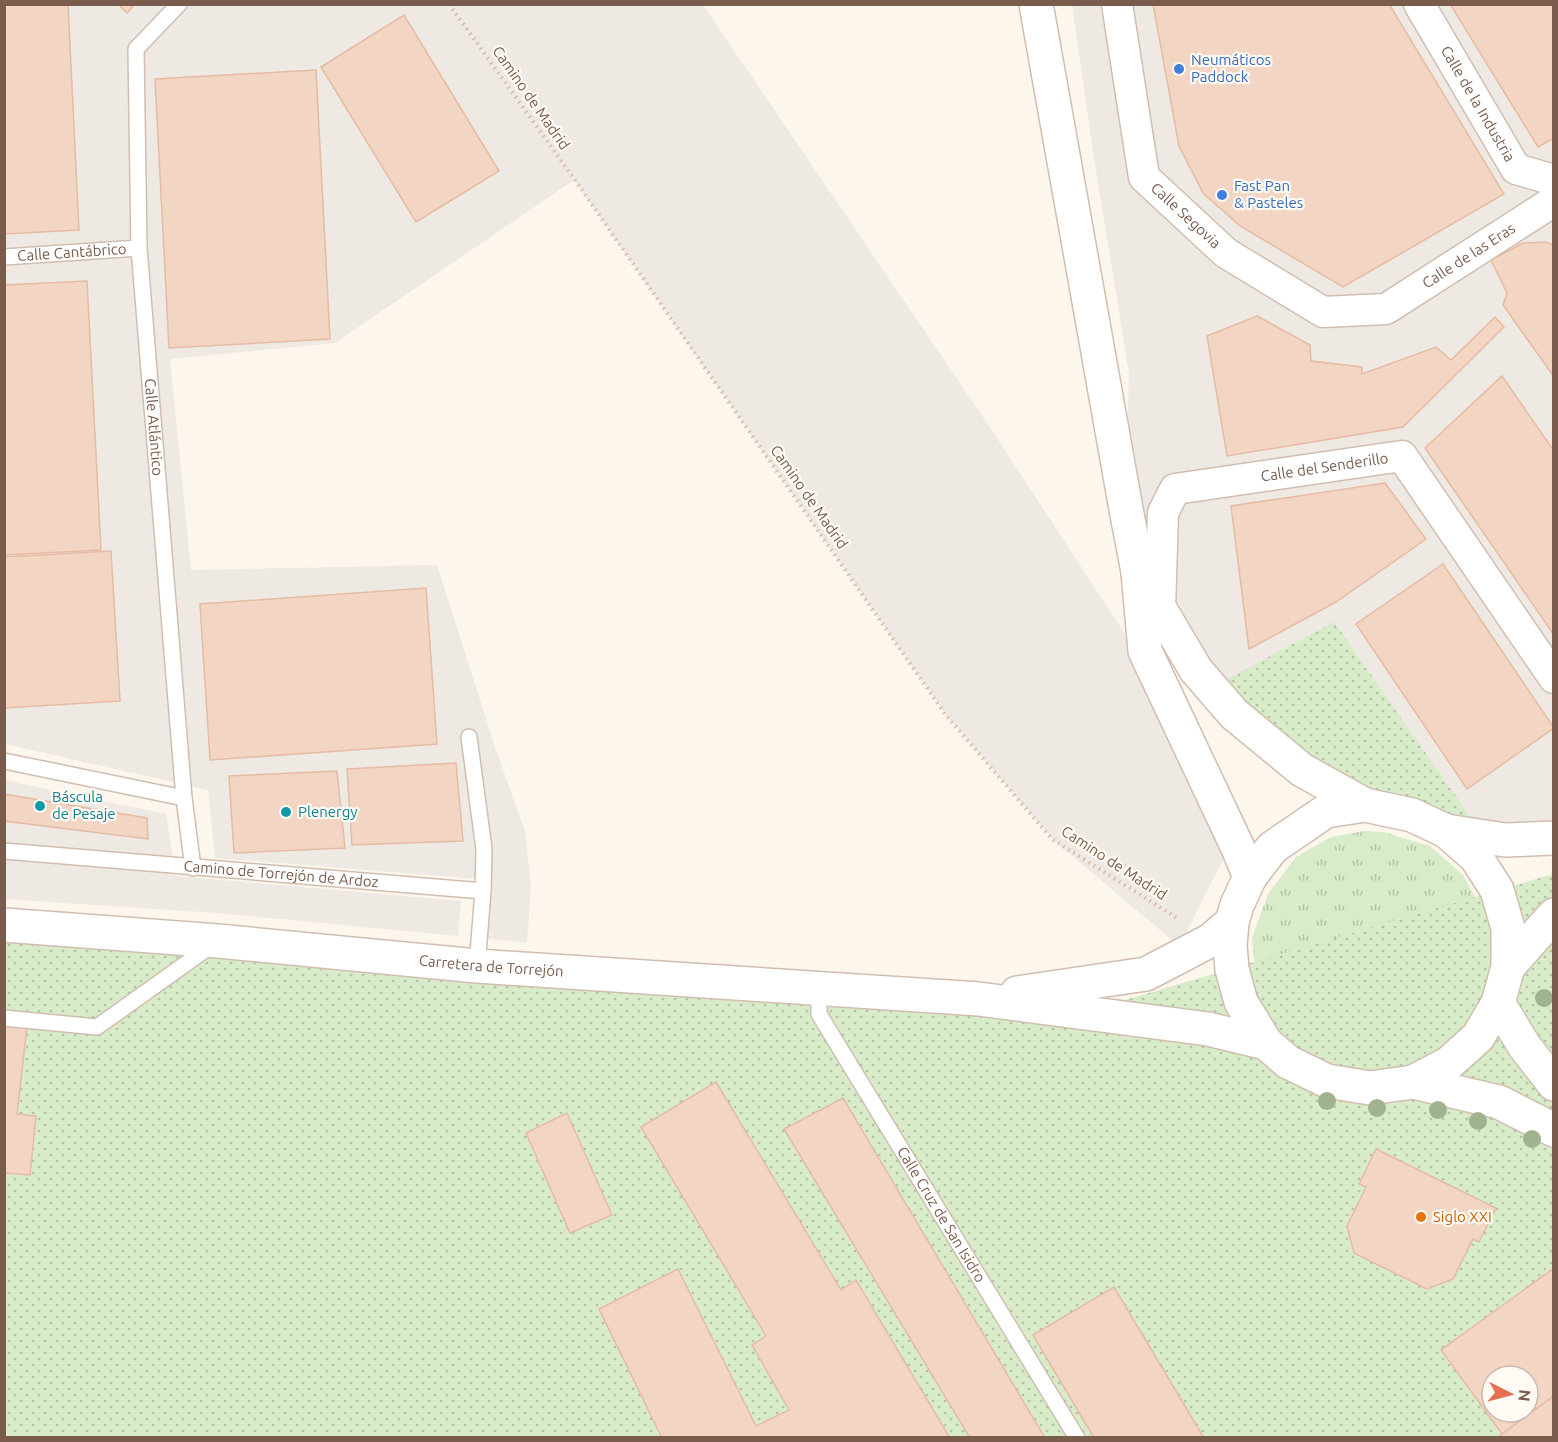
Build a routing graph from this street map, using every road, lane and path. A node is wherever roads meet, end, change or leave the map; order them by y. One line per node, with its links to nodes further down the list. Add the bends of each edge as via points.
1 (179, 4): 8 (lane, Calle Atlántico, via 136,49)
2 (450, 4): 26 (path, Camino de Madrid, via 945,714 1052,838)
3 (1036, 4): 11 (street)
4 (1117, 4): 10 (street, Calle Segovia, via 1144,177 1226,253 1323,312)
5 (1419, 4): 6 (street, Calle de la Industria, via 1516,169)
6 (1554, 180)
7 (1554, 201): 10 (street, Calle de las Eras)
8 (139, 248): 9 (lane, Calle Cantábrico); 16 (lane, Calle Atlántico)
9 (4, 257)
10 (1386, 309)
11 (1138, 572): 12 (street); 22 (street, via 1145,651)
12 (1160, 609): 13 (street, Calle del Senderillo, via 1163,513 1175,489 1402,456); 17 (street, via 1196,670 1234,714 1302,770)
13 (1554, 678)
14 (469, 737): 23 (lane, via 484,849)
15 (4, 760): 16 (lane)
16 (184, 798): 21 (lane, Calle Atlántico)
17 (1365, 806): 18 (street, via 1412,815); 22 (street, via 1326,811 1272,848)
18 (1446, 831): 19 (street, via 1505,840); 29 (street, via 1476,857 1497,890 1508,928)
19 (1554, 838)
20 (4, 851): 21 (lane, Camino de Torrejón de Ardoz)
21 (192, 867): 23 (lane, Camino de Torrejón de Ardoz)
22 (1250, 877): 26 (street)
23 (483, 891): 28 (lane)
24 (1554, 915): 29 (street)
25 (4, 925): 27 (street, Carretera de Torrejón)
26 (1222, 931): 31 (street, via 1146,974); 34 (street, via 1230,946 1241,1002)
27 (218, 941): 28 (street, Carretera de Torrejón); 33 (lane, via 97,1027)
28 (477, 966): 30 (street, Carretera de Torrejón)
29 (1508, 967): 32 (street)
30 (819, 988): 31 (street, Carretera de Torrejón); 38 (lane, Calle Cruz de San Isidro, via 819,1014)
31 (979, 999): 34 (street, via 1208,1029)
32 (1498, 1003): 35 (street, via 1478,1037 1448,1064); 36 (street)
33 (4, 1018)
34 (1266, 1043): 35 (street, via 1288,1062 1327,1081 1370,1088)
35 (1413, 1082): 37 (street, via 1499,1102)
36 (1554, 1084)
37 (1554, 1130)
38 (1077, 1437)

